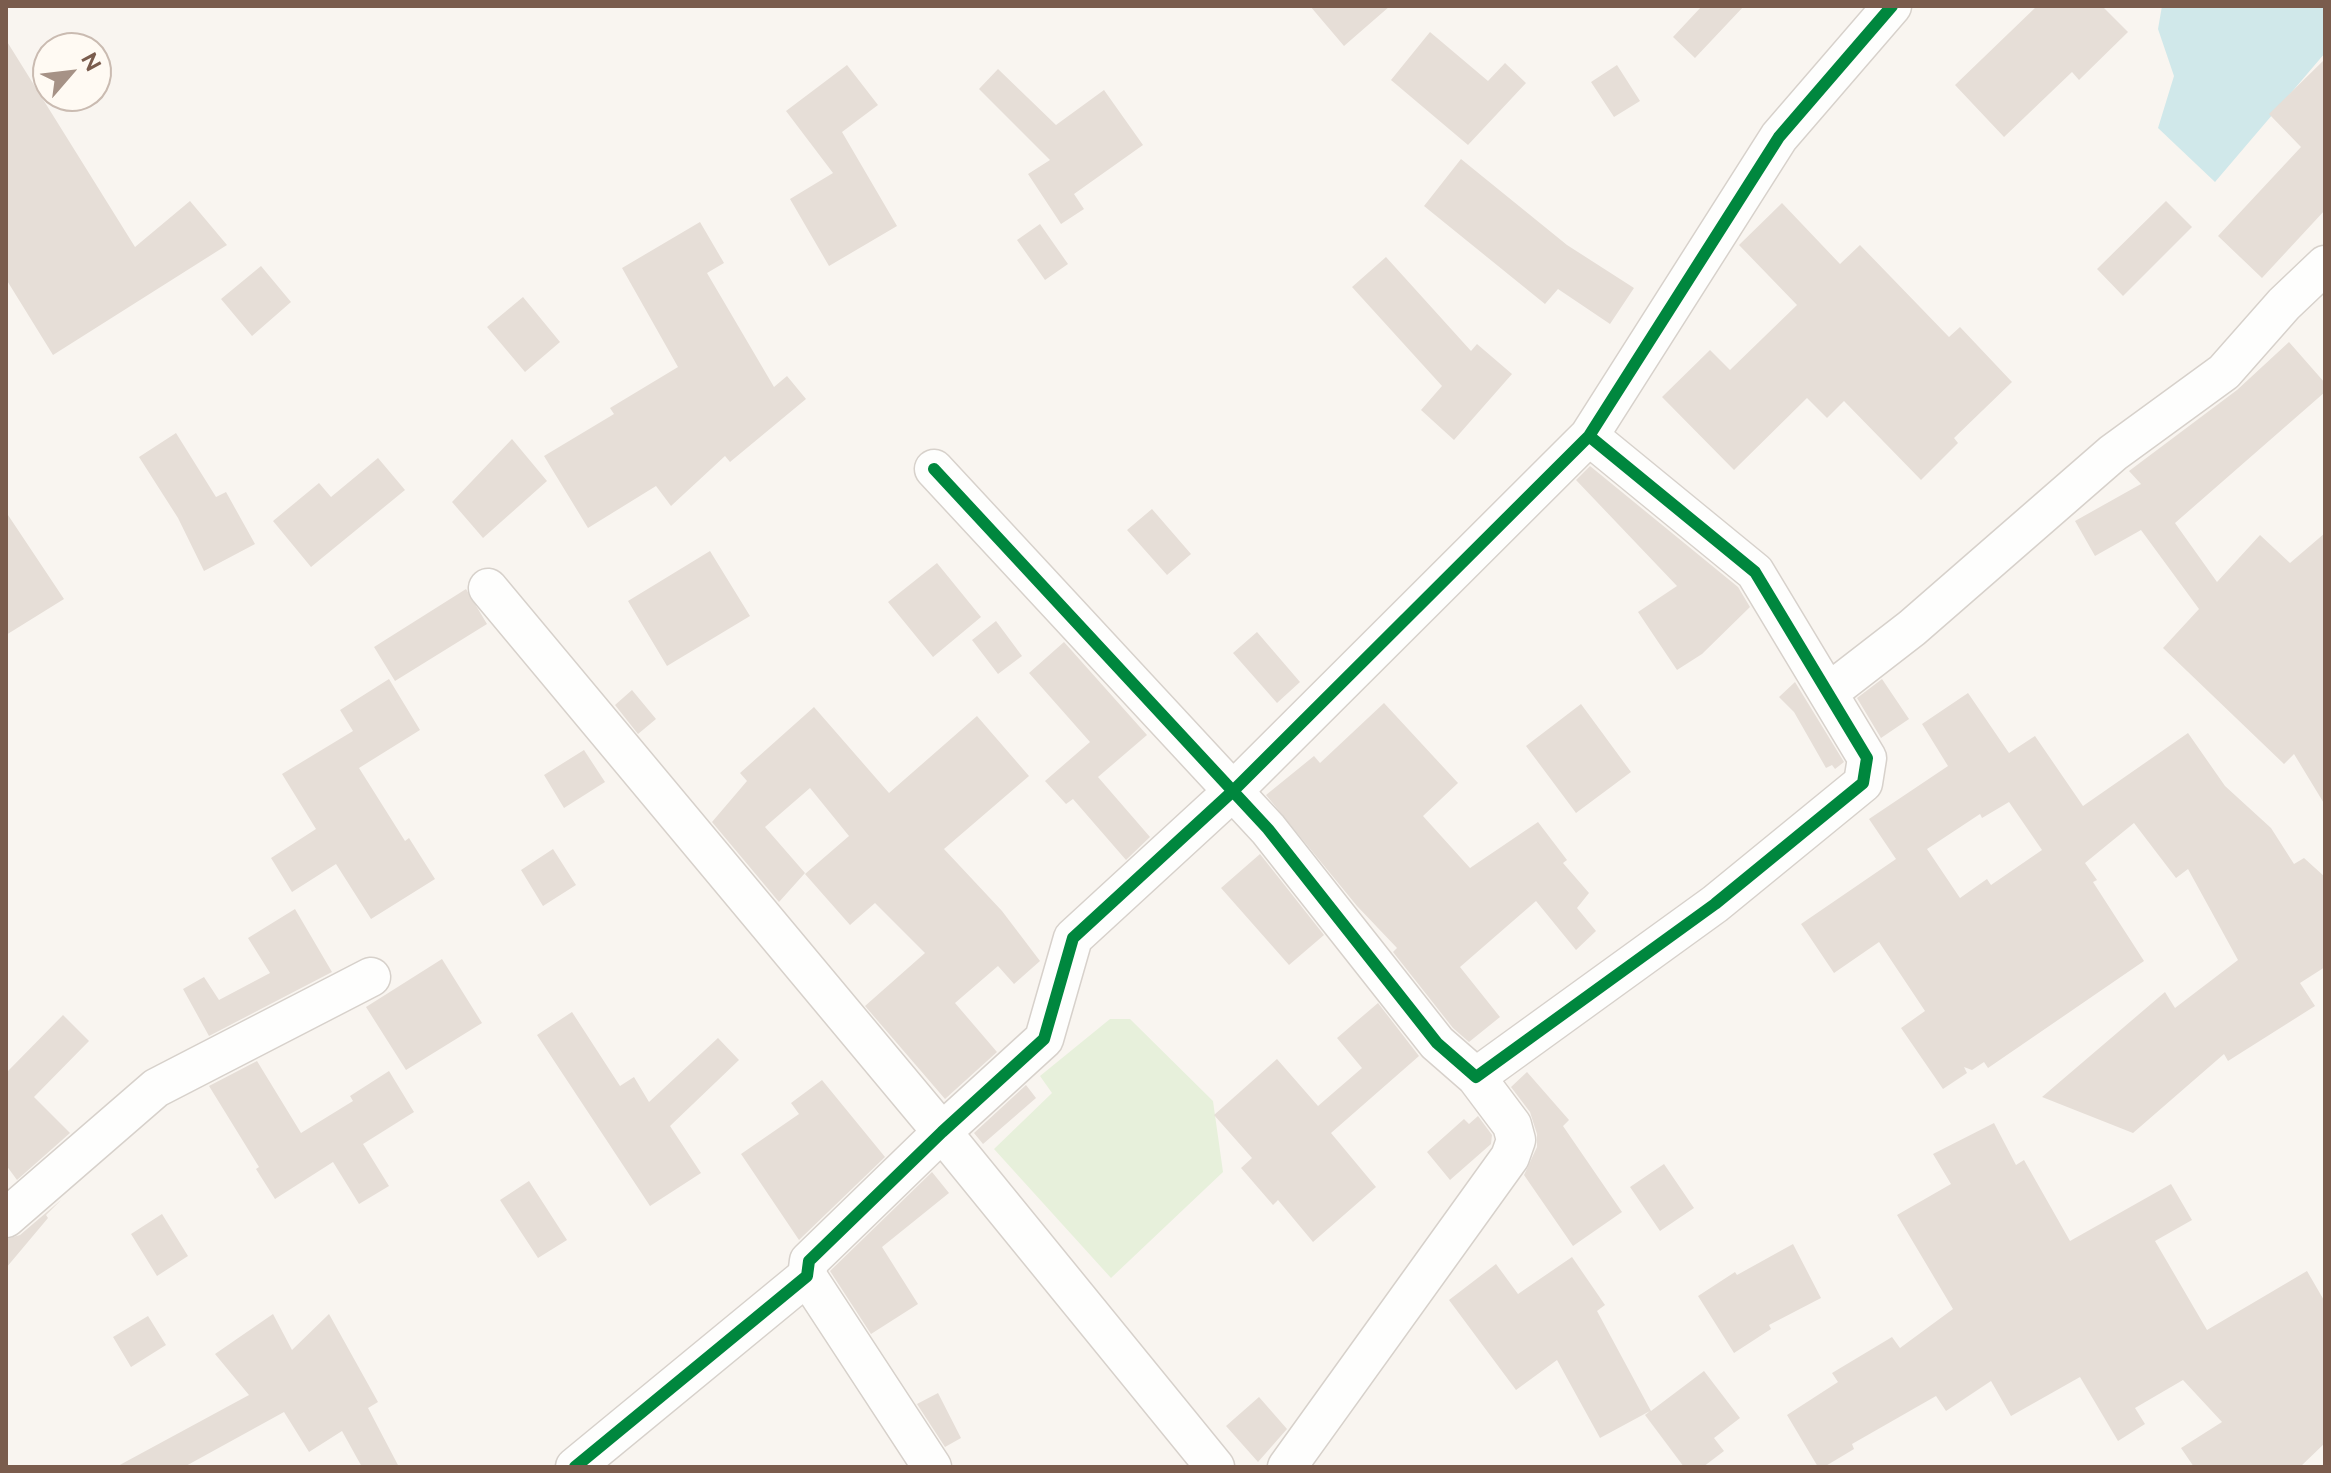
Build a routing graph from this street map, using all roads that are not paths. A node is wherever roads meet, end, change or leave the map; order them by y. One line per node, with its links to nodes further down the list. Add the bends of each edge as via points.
1 (1892, 6): 3 (street, via 1779,137)
2 (2325, 265): 6 (street, via 2224,372 2113,453 1912,628)
3 (1589, 436): 6 (street, via 1755,572); 7 (street)
4 (934, 469): 7 (street)
5 (488, 588): 10 (street)
6 (1828, 693): 9 (street, via 1867,758 1863,783 1715,904)
7 (1233, 791): 9 (street, via 1437,1043); 10 (street, via 1073,938 1044,1039)
8 (371, 977): 11 (street, via 156,1088)
9 (1476, 1077): 16 (street, via 1512,1125 1516,1140 1510,1157)
10 (942, 1132): 12 (street, via 809,1261); 15 (street)
11 (6, 1218)
12 (807, 1276): 13 (street); 14 (street)
13 (575, 1467)
14 (932, 1467)
15 (1215, 1467)
16 (1287, 1467)

